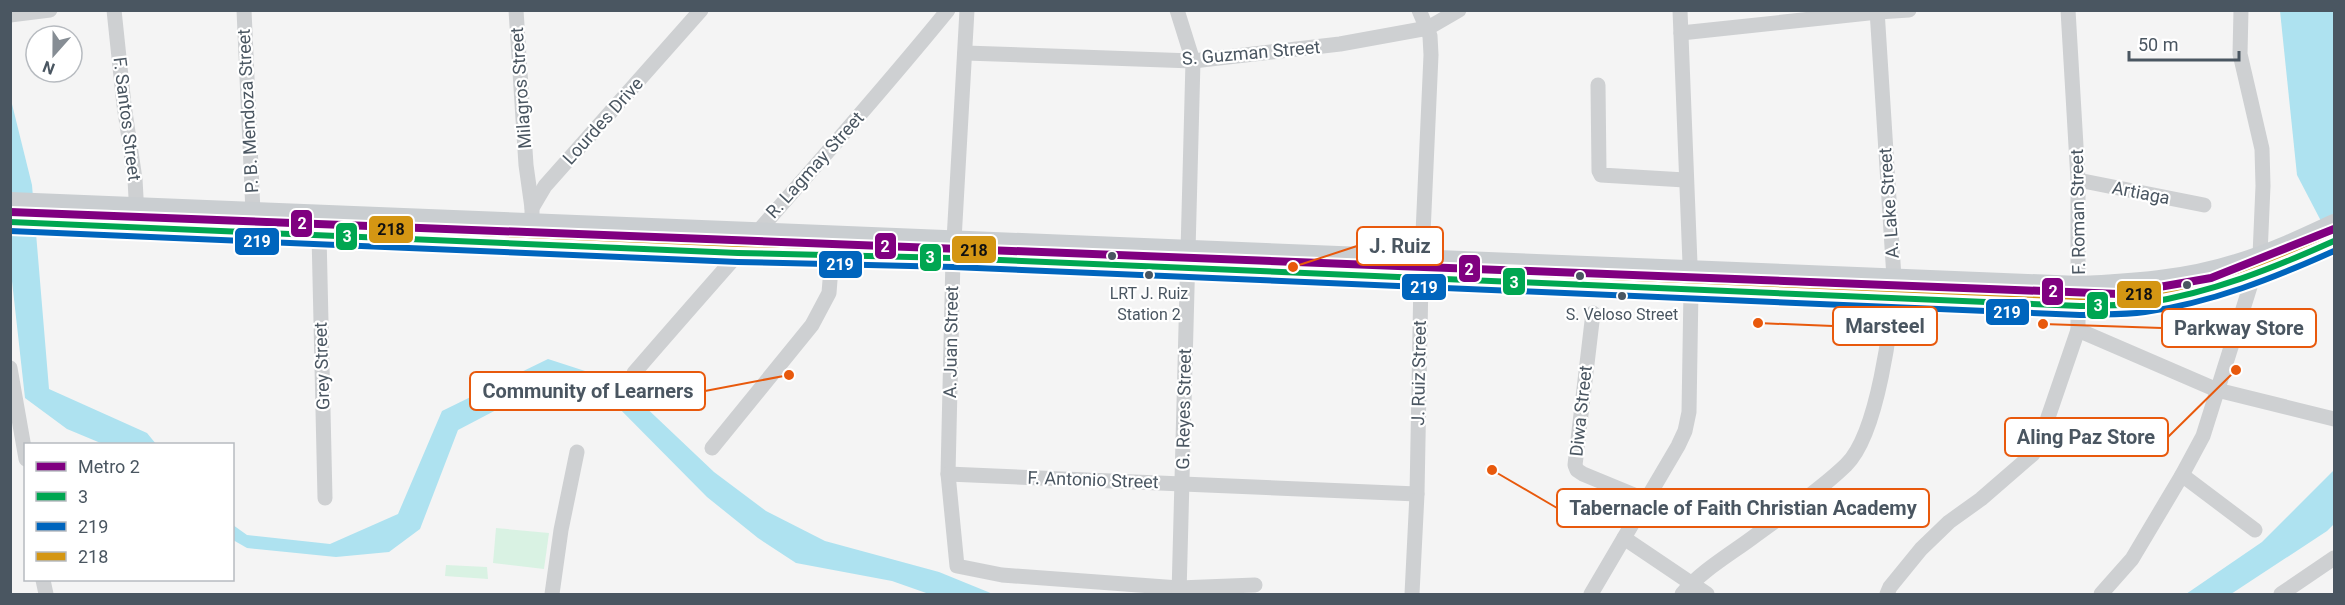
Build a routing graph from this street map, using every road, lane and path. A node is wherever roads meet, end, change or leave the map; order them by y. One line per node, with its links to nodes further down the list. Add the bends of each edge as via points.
1 (50, 10): 16 (street)
2 (114, 10): 28 (street, F. Santos Street)
3 (244, 10): 29 (street, P. B. Mendoza Street)
4 (516, 10): 22 (street, Milagros Street)
5 (701, 10): 25 (street, Lourdes Drive)
6 (948, 10): 36 (street, R. Lagmay Street)
7 (967, 10): 19 (street, A. Juan Street)
8 (1177, 10): 20 (street, G. Reyes Street)
9 (1419, 10): 17 (street, J. Ruiz Street)
10 (1459, 10): 17 (street, S. Guzman Street)
11 (1680, 10): 18 (street)
12 (1909, 10): 15 (street)
13 (2068, 10): 24 (street, F. Roman Street)
14 (2241, 10): 44 (street, via 2240,54 2262,149)
15 (1877, 11): 18 (street); 48 (street, A. Lake Street)
16 (10, 15)
17 (1428, 28): 20 (street, S. Guzman Street, via 1340,44); 46 (street, J. Ruiz Street, via 1431,55)
18 (1681, 33): 23 (street)
19 (965, 53): 20 (street, S. Guzman Street); 41 (street, A. Juan Street)
20 (1193, 61): 45 (street, G. Reyes Street)
21 (1598, 85): 23 (street, via 1601,175)
22 (526, 165): 25 (street, Milagros Street); 30 (street, Milagros Street)
23 (1685, 180): 49 (street)
24 (2078, 180): 27 (street, Artiaga); 50 (street, F. Roman Street)
25 (545, 186): 30 (street, Lourdes Drive)
26 (10, 202): 28 (main road)
27 (2204, 205)
28 (137, 208): 29 (main road); 34 (street, F. Santos Street)
29 (253, 212): 31 (main road)
30 (532, 216): 31 (main road); 36 (main road); 39 (street)
31 (402, 218): 37 (main road)
32 (10, 222): 34 (main road)
33 (2334, 224): 40 (main road)
34 (137, 228): 35 (main road)
35 (318, 234): 37 (main road); 65 (street, Grey Street)
36 (754, 234): 41 (main road); 42 (street, R. Lagmay Street)
37 (402, 237): 39 (main road)
38 (2334, 241): 40 (main road)
39 (532, 243): 42 (main road)
40 (2301, 248): 44 (main road); 47 (main road)
41 (953, 249): 43 (main road); 45 (main road); 61 (street, A. Juan Street)
42 (738, 253): 43 (main road); 55 (street, R. Lagmay Street)
43 (832, 255): 59 (street, via 829,292 812,325)
44 (2260, 255): 47 (street); 50 (main road, via 2234,265)
45 (1187, 260): 46 (main road); 63 (street, G. Reyes Street)
46 (1422, 269): 49 (main road); 64 (street, J. Ruiz Street)
47 (2256, 275): 50 (main road, via 2142,303); 56 (street)
48 (1894, 278): 49 (main road); 50 (main road); 51 (street, A. Lake Street)
49 (1690, 281): 51 (main road); 66 (street, via 1691,378 1685,431)
50 (2080, 296): 51 (main road); 53 (street, F. Roman Street)
51 (1893, 298): 71 (street, A. Lake Street, via 1875,407 1854,456 1792,508 1697,577)
52 (1593, 313): 66 (street, Diwa Street, via 1575,465 1583,474)
53 (2078, 330): 56 (street); 78 (street, F. Roman Street, via 2033,454 1981,500 1949,522 1921,549)
54 (10, 368): 58 (street)
55 (634, 373)
56 (2217, 390): 57 (street); 62 (street, via 2203,436)
57 (2334, 419)
58 (24, 448)
59 (712, 448)
60 (577, 452): 74 (street)
61 (948, 474): 63 (street, F. Antonio Street); 72 (street, A. Juan Street, via 957,566 1002,575)
62 (2182, 475): 67 (street); 79 (street, via 2132,559)
63 (1183, 484): 64 (street, F. Antonio Street); 72 (street, G. Reyes Street)
64 (1417, 494): 75 (street, J. Ruiz Street)
65 (325, 498)
66 (1646, 500): 68 (street)
67 (2255, 530)
68 (1624, 538): 71 (street); 76 (street)
69 (2334, 558): 73 (street)
70 (1256, 585): 72 (street)
71 (1687, 589): 77 (street)
72 (1179, 591)
73 (2288, 592)
74 (552, 594)
75 (1412, 594)
76 (1591, 594)
77 (1707, 594)
78 (1887, 594)
79 (2101, 594)

